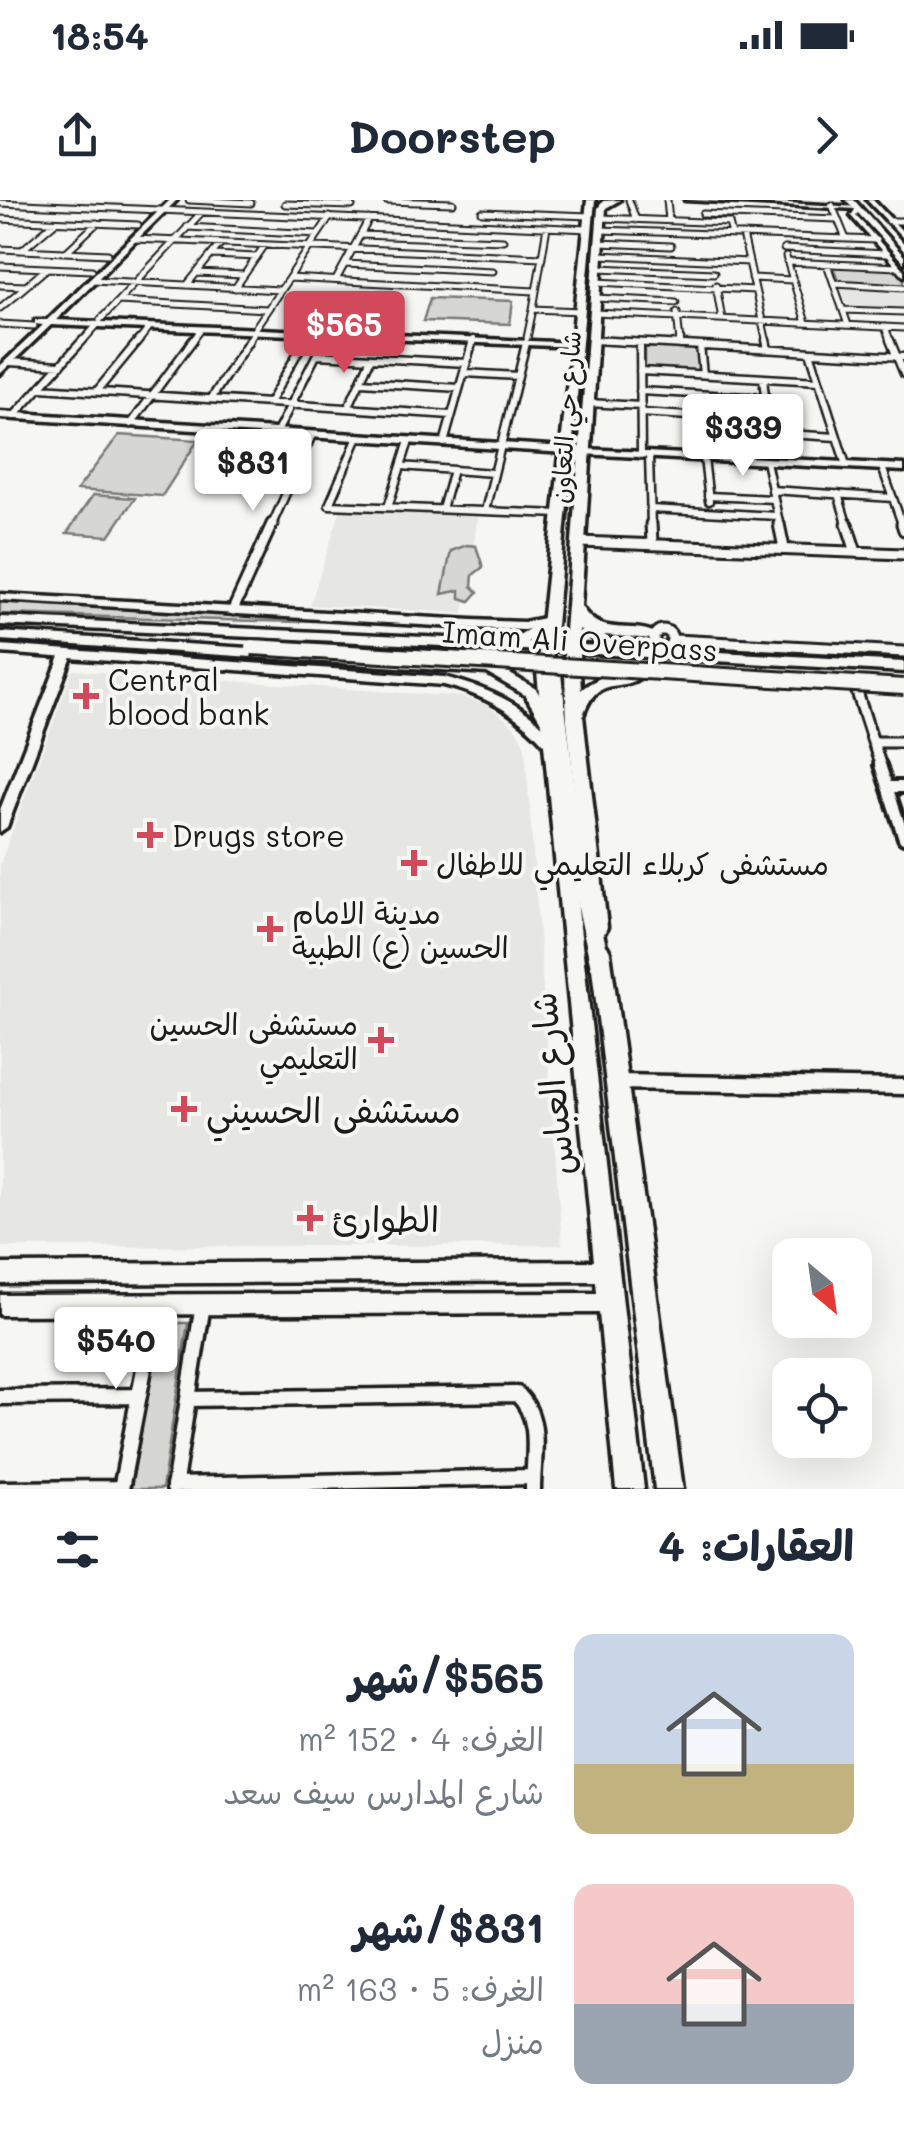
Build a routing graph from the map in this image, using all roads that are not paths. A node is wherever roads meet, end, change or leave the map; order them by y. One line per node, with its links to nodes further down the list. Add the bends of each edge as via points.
1 (98, 200): 27 (street)
2 (133, 200): 28 (street)
3 (174, 200): 25 (main road)
4 (189, 200): 5 (street)
5 (210, 200): 16 (street)
6 (386, 200): 18 (street); 45 (street)
7 (488, 200): 30 (street)
8 (521, 200): 31 (street)
9 (553, 200): 33 (street)
10 (594, 200): 15 (main road); 54 (main road, شارع حي التعاون)
11 (627, 200): 15 (main road); 46 (street)
12 (667, 200): 48 (street)
13 (688, 200): 14 (main road)
14 (700, 200): 26 (main road); 34 (street)
15 (617, 201): 54 (main road, via 604,205)
16 (252, 202): 32 (street)
17 (287, 202): 20 (street); 35 (street)
18 (420, 202): 19 (street); 47 (street)
19 (453, 202): 51 (street)
20 (321, 203): 21 (street)
21 (354, 203): 38 (street)
22 (0, 204): 24 (street)
23 (862, 204): 26 (main road); 60 (main road); 60 (street); 60 (street, via 853,214)
24 (52, 206): 27 (street); 44 (street)
25 (161, 206): 28 (street); 29 (street); 56 (main road); 72 (main road)
26 (832, 206): 42 (street)
27 (90, 207): 28 (street)
28 (124, 208)
29 (202, 212): 32 (street); 58 (street)
30 (482, 212): 31 (street); 55 (street)
31 (518, 213): 33 (street)
32 (241, 214): 35 (street)
33 (550, 214): 54 (street)
34 (703, 214): 36 (street); 52 (street)
35 (276, 215): 37 (street)
36 (764, 216): 39 (street); 68 (street)
37 (330, 217): 38 (street); 63 (street)
38 (346, 218): 41 (street)
39 (801, 218): 42 (street); 71 (street)
40 (0, 219): 43 (street)
41 (369, 219): 45 (street); 65 (street)
42 (837, 219): 73 (street)
43 (15, 220): 44 (street); 61 (street)
44 (34, 220): 50 (street)
45 (378, 220): 47 (street)
46 (636, 220): 48 (street); 54 (street)
47 (411, 221): 51 (street)
48 (669, 221): 52 (street)
49 (904, 221): 60 (street)
50 (56, 222): 53 (street); 83 (street)
51 (445, 222): 55 (street)
52 (704, 222): 66 (street, via 729,223)
53 (97, 223): 56 (street); 86 (street)
54 (595, 223): 59 (street); 62 (street); 91 (main road, شارع حي التعاون); 150 (main road, شارع حي التعاون)
55 (478, 224): 57 (street)
56 (138, 225): 84 (main road)
57 (507, 225): 59 (street); 74 (street)
58 (187, 227): 63 (street); 75 (street)
59 (547, 227): 93 (street)
60 (880, 228): 70 (street); 73 (street); 80 (main road); 88 (street); 102 (main road)
61 (0, 232)
62 (670, 232): 64 (street); 78 (street)
63 (318, 234): 79 (street)
64 (707, 234): 66 (street); 96 (street)
65 (360, 235): 74 (street); 82 (street)
66 (732, 235): 67 (street)
67 (743, 235): 68 (street); 97 (street)
68 (771, 236): 69 (street)
69 (780, 236): 71 (street); 85 (street)
70 (903, 236)
71 (808, 238): 73 (street)
72 (134, 239): 75 (street); 84 (main road)
73 (846, 239)
74 (502, 240): 90 (street)
75 (174, 241): 76 (street); 115 (street)
76 (221, 243): 77 (street); 89 (street)
77 (265, 245): 79 (street); 92 (street)
78 (671, 246): 91 (street); 95 (street)
79 (309, 247): 82 (street); 111 (street)
80 (904, 248)
81 (0, 249): 83 (street)
82 (353, 249): 87 (street); 99 (street)
83 (21, 250): 86 (street)
84 (117, 250): 86 (street); 110 (main road); 110 (main road)
85 (784, 250): 88 (street); 98 (street)
86 (66, 252)
87 (436, 253): 90 (street); 104 (street)
88 (887, 254): 102 (street)
89 (212, 255): 92 (street); 107 (street)
90 (498, 256): 93 (street); 105 (street)
91 (598, 256): 94 (street); 106 (street); 116 (main road, شارع حي التعاون)
92 (257, 257): 109 (street)
93 (542, 257): 128 (street)
94 (662, 258): 95 (street); 106 (street)
95 (672, 258): 96 (street)
96 (712, 260): 97 (street); 108 (street)
97 (749, 262): 112 (street)
98 (787, 262): 100 (street); 114 (street)
99 (345, 264): 104 (street); 113 (street)
100 (827, 264): 102 (street); 118 (street)
101 (0, 266): 103 (street)
102 (902, 267)
103 (46, 268): 110 (street); 120 (street)
104 (430, 268): 105 (street)
105 (493, 271): 124 (street)
106 (662, 271): 108 (street)
107 (197, 273): 109 (street); 119 (street)
108 (714, 273): 125 (street)
109 (244, 275): 123 (street)
110 (92, 276): 115 (street); 139 (main road)
111 (288, 278): 113 (street); 126 (street)
112 (752, 278): 114 (street); 127 (street)
113 (336, 280): 124 (street)
114 (793, 280): 142 (street)
115 (136, 282): 119 (street); 130 (street)
116 (597, 282): 121 (street); 129 (main road, شارع حي التعاون)
117 (0, 284): 120 (street)
118 (834, 284): 122 (street); 135 (street)
119 (187, 285): 123 (street)
120 (26, 286): 132 (street)
121 (675, 286): 125 (street); 131 (street)
122 (904, 286)
123 (236, 288): 126 (street)
124 (487, 288): 128 (street)
125 (716, 288): 127 (street); 138 (street)
126 (280, 290): 133 (street)
127 (755, 290): 140 (street)
128 (535, 291): 134 (street)
129 (596, 298): 131 (street); 146 (main road, شارع حي التعاون)
130 (118, 301): 133 (street); 141 (street)
131 (676, 302): 137 (street)
132 (2, 305)
133 (268, 309): 152 (street)
134 (533, 309): 150 (street); 158 (street)
135 (843, 310): 136 (street); 145 (street)
136 (904, 312)
137 (678, 317): 138 (street); 146 (street); 160 (street)
138 (722, 319): 140 (street)
139 (44, 321): 141 (main road); 143 (street); 168 (main road); 168 (main road)
140 (762, 321): 142 (street); 162 (street)
141 (99, 323): 144 (main road); 169 (street)
142 (806, 323): 145 (street)
143 (0, 324)
144 (119, 324): 148 (main road); 152 (main road)
145 (848, 325): 147 (street)
146 (594, 326): 150 (main road); 159 (street); 189 (main road, شارع حي التعاون)
147 (885, 327): 149 (street); 165 (street)
148 (149, 328): 151 (main road); 183 (street)
149 (904, 328)
150 (579, 330): 158 (main road); 205 (main road, شارع حي التعاون)
151 (200, 331): 152 (main road); 184 (street)
152 (254, 331): 153 (main road); 155 (main road, via 311,327); 186 (street)
153 (310, 332): 154 (main road); 187 (street)
154 (328, 333): 155 (main road); 164 (street)
155 (435, 336): 156 (main road)
156 (450, 336): 157 (main road); 158 (main road)
157 (473, 340): 158 (main road); 170 (street)
158 (527, 340): 176 (street)
159 (640, 343): 160 (street); 172 (street)
160 (680, 345): 161 (street)
161 (700, 346): 162 (street); 174 (street)
162 (768, 350): 163 (street)
163 (810, 352): 165 (street); 178 (street)
164 (317, 355): 167 (street); 188 (street)
165 (894, 356): 166 (street); 175 (street)
166 (904, 356)
167 (371, 358): 170 (street); 179 (street)
168 (4, 361): 169 (street); 171 (main road)
169 (62, 364): 180 (street)
170 (466, 364): 173 (street)
171 (0, 371)
172 (640, 371): 174 (street); 182 (street)
173 (464, 373): 176 (street); 181 (street)
174 (703, 374): 177 (street)
175 (904, 374)
176 (518, 376): 204 (street)
177 (763, 378): 178 (street); 185 (street)
178 (819, 381): 200 (street)
179 (360, 382): 181 (street); 190 (street)
180 (40, 388): 183 (street); 194 (street)
181 (459, 388): 193 (street)
182 (640, 391): 185 (street); 191 (street)
183 (97, 392): 184 (street)
184 (152, 395): 186 (street); 197 (street)
185 (765, 398): 196 (street)
186 (211, 399): 187 (street)
187 (269, 403): 188 (street)
188 (292, 404): 190 (street); 198 (street)
189 (588, 404): 191 (street); 206 (main road, شارع حي التعاون)
190 (348, 408): 193 (street)
191 (641, 409): 195 (street); 207 (street)
192 (0, 415): 194 (street)
193 (452, 415): 203 (street)
194 (14, 416): 197 (street)
195 (690, 416): 196 (street); 208 (street)
196 (768, 421): 200 (street, via 769,433)
197 (131, 424): 198 (street)
198 (277, 432): 199 (street)
199 (312, 435): 201 (street); 235 (street)
200 (837, 437): 210 (street)
201 (358, 438): 202 (street); 222 (street, via 330,505)
202 (408, 440): 203 (street); 211 (street)
203 (444, 443): 204 (street)
204 (500, 446): 205 (street); 215 (street)
205 (566, 450): 221 (main road, شارع حي التعاون)
206 (585, 452): 207 (street); 218 (main road, شارع حي التعاون)
207 (645, 455): 208 (street); 224 (street)
208 (698, 458): 209 (street); 219 (street)
209 (766, 461): 210 (street); 217 (street)
210 (846, 465): 212 (street)
211 (400, 466): 214 (street); 222 (street)
212 (882, 467): 213 (street); 220 (street)
213 (904, 468)
214 (452, 470): 215 (street); 223 (street)
215 (494, 472): 225 (street)
216 (838, 494): 217 (street); 220 (street); 232 (street)
217 (773, 495): 219 (street); 227 (street)
218 (582, 496): 221 (main road); 229 (main road, شارع حي التعاون)
219 (708, 496): 226 (street)
220 (893, 498): 228 (street)
221 (561, 501): 225 (street); 238 (main road, شارع حي التعاون)
222 (388, 507): 223 (street)
223 (442, 510): 225 (street)
224 (651, 510): 226 (street); 230 (street)
225 (486, 511)
226 (710, 512): 227 (street)
227 (778, 516): 231 (street)
228 (904, 530)
229 (579, 542): 230 (street); 236 (main road, شارع حي التعاون)
230 (652, 542): 231 (street)
231 (784, 548): 232 (street)
232 (856, 552): 233 (street)
233 (904, 554)
234 (0, 597): 235 (main road)
235 (233, 610): 238 (main road, via 502,626)
236 (576, 610): 241 (main road, via 596,629); 248 (main road, شارع حي التعاون); 251 (main road, via 596,638)
237 (0, 621): 239 (main road)
238 (548, 621): 243 (main road, via 523,639); 247 (main road, شارع حي التعاون)
239 (101, 626): 240 (main road); 246 (main road)
240 (158, 628): 243 (main road, via 260,625); 245 (main road)
241 (652, 635): 250 (street, via 667,632)
242 (0, 636): 244 (main road)
243 (495, 639): 245 (main road); 247 (main road)
244 (94, 642): 246 (main road); 254 (main road)
245 (451, 642): 254 (main road)
246 (253, 643): 255 (main road, Imam Ali Overpass); 261 (main road, Imam Ali Overpass, bridge)
247 (545, 647): 248 (main road); 257 (main road, شارع حي التعاون)
248 (571, 648): 251 (main road); 257 (main road, شارع حي التعاون)
249 (0, 649): 252 (main road)
250 (709, 649): 251 (main road); 253 (main road); 255 (street)
251 (636, 652)
252 (68, 654): 263 (main road, via 444,681 504,703); 268 (street)
253 (867, 665): 255 (main road); 260 (main road, via 880,676)
254 (448, 666): 256 (main road)
255 (904, 666): 261 (main road, via 893,677)
256 (473, 668): 257 (main road); 263 (main road, via 525,687)
257 (557, 674): 258 (main road); 262 (main road, شارع العباس); 263 (main road, شارع العباس); 270 (main road, via 572,839)
258 (634, 677): 259 (main road); 262 (main road, via 590,690)
259 (856, 690): 260 (main road); 264 (street)
260 (875, 690): 261 (main road)
261 (904, 690)
262 (575, 720): 270 (main road, شارع العباس)
263 (548, 731): 273 (main road, شارع العباس)
264 (874, 742): 265 (street); 266 (street)
265 (904, 742)
266 (888, 787): 267 (street); 269 (street)
267 (904, 787)
268 (0, 827)
269 (904, 835)
270 (600, 967): 271 (main road, شارع العباس)
271 (616, 1082): 272 (street); 287 (main road, شارع العباس)
272 (904, 1087)
273 (606, 1271): 274 (street); 275 (main road, شارع العباس)
274 (0, 1274)
275 (610, 1302): 277 (street); 286 (main road, شارع العباس)
276 (156, 1304): 277 (street); 278 (street); 279 (street)
277 (204, 1304): 281 (street)
278 (0, 1305)
279 (138, 1396): 280 (street); 285 (street)
280 (0, 1397)
281 (188, 1399): 282 (street, via 517,1394 532,1413); 283 (street)
282 (532, 1483): 283 (street)
283 (174, 1487)
284 (0, 1489): 285 (street)
285 (121, 1489)
286 (630, 1489)
287 (669, 1489)

